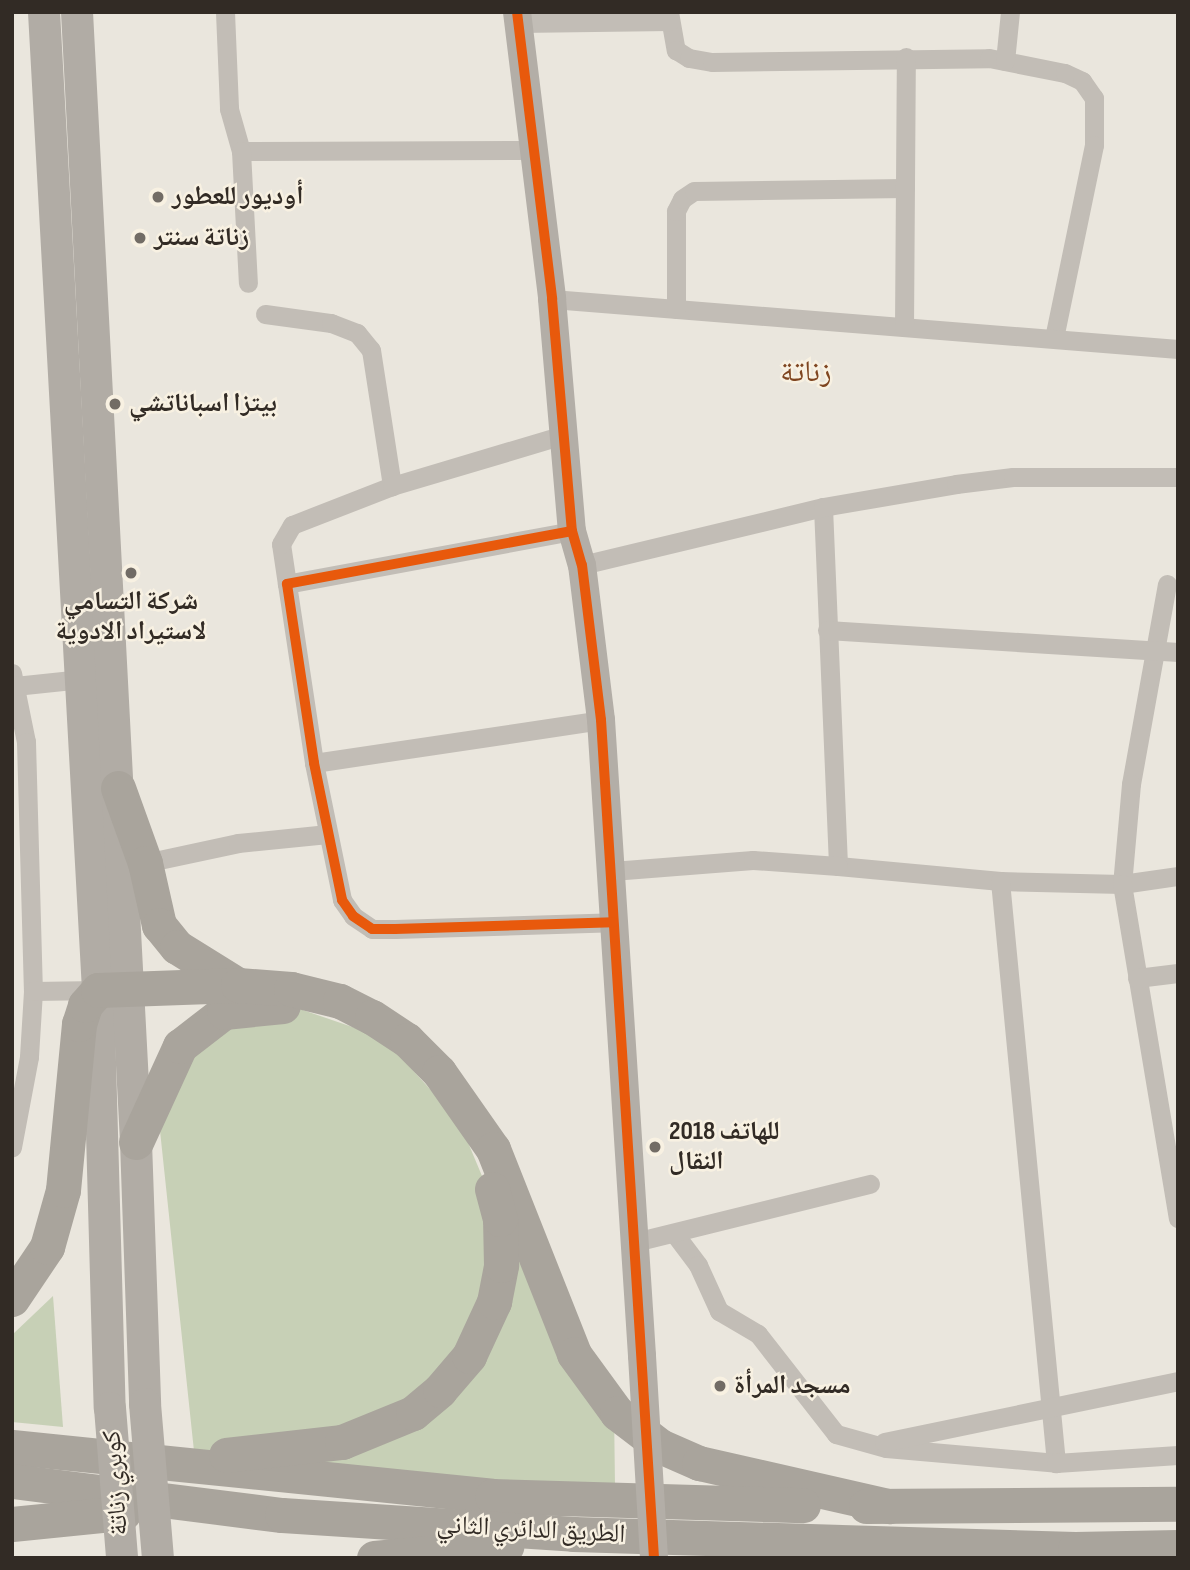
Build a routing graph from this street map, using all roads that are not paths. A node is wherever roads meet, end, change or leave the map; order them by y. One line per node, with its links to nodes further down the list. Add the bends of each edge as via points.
1 (44, 12): 30 (main road)
2 (77, 12): 35 (main road)
3 (225, 12): 10 (street, via 229,109)
4 (1010, 12): 8 (street)
5 (670, 17): 6 (street); 7 (street, via 676,50 712,62)
6 (517, 18): 9 (street)
7 (906, 57): 8 (street); 11 (street)
8 (1005, 61): 17 (street, via 1065,73 1082,81 1094,99 1094,145)
9 (530, 150): 10 (street); 13 (street)
10 (241, 152): 12 (street)
11 (905, 188): 14 (street, via 694,191 682,199 676,211); 16 (street)
12 (248, 283)
13 (552, 299): 14 (street); 19 (street)
14 (676, 309): 16 (street)
15 (265, 314): 21 (street, via 331,323 357,333 371,350)
16 (904, 327): 17 (street)
17 (1054, 338): 18 (street)
18 (1178, 349)
19 (566, 434): 21 (street); 23 (street)
20 (1178, 477): 22 (street, via 1013,477)
21 (392, 486): 25 (street, via 292,525 281,544)
22 (823, 507): 24 (street); 27 (street)
23 (572, 531): 24 (street); 25 (street)
24 (582, 565): 32 (street)
25 (287, 584): 34 (street)
26 (1167, 584): 28 (street)
27 (827, 629): 28 (street); 38 (street)
28 (1154, 651): 29 (street); 42 (street, via 1131,784)
29 (1178, 652)
30 (82, 679): 31 (street); 47 (main road)
31 (14, 680): 33 (street)
32 (601, 720): 34 (street); 39 (street)
33 (19, 747): 48 (street)
34 (314, 763): 36 (street)
35 (118, 788): 37 (highway); 47 (main road)
36 (328, 834): 37 (street, via 238,843); 43 (street, via 342,900 353,916 372,929)
37 (145, 863): 46 (highway, via 159,925 177,947)
38 (838, 866): 39 (street, via 752,860); 41 (street)
39 (612, 872): 43 (street)
40 (1178, 876): 42 (street)
41 (1000, 881): 42 (street); 58 (street)
42 (1122, 884): 45 (street)
43 (613, 922): 55 (street)
44 (1178, 973): 45 (street)
45 (1137, 978): 51 (street)
46 (238, 985): 47 (highway); 66 (highway, via 290,989 340,1001 407,1040 439,1072 493,1149 574,1354 617,1413 632,1426 699,1463)
47 (112, 990): 48 (street); 49 (main road); 56 (highway, via 85,1005 79,1024 63,1190 47,1247); 71 (main road, كوبري زناتة, bridge, via 110,1408)
48 (33, 991): 50 (street, via 29,1057)
49 (136, 1142): 62 (highway, via 167,1066 201,1027 224,1012 256,1006 294,1007 332,1016 367,1032 398,1054 459,1121 487,1173 500,1219 501,1265 494,1302 469,1356 440,1390 412,1413 342,1442); 72 (main road, bridge, via 145,1404)
50 (12, 1147)
51 (1174, 1180): 53 (street)
52 (870, 1184): 54 (street)
53 (1178, 1218)
54 (674, 1233): 55 (street); 59 (street, via 698,1265 719,1311 758,1334 836,1434)
55 (635, 1242): 74 (street, bridge)
56 (12, 1299)
57 (1178, 1381): 58 (street)
58 (1048, 1405): 59 (street); 63 (street)
59 (874, 1444): 63 (street)
60 (12, 1447): 62 (highway, الطريق الدائري الثاني)
61 (1178, 1455): 63 (street)
62 (132, 1460): 66 (highway, الطريق الدائري الثاني, via 492,1496)
63 (1056, 1463)
64 (12, 1481): 67 (highway, الطريق الدائري الثاني)
65 (1178, 1504): 66 (highway, الطريق الدائري الثاني)
66 (889, 1506)
67 (282, 1515): 68 (highway, via 87,1513); 69 (highway, الطريق الدائري الثاني)
68 (12, 1524)
69 (573, 1534): 70 (highway, الطريق الدائري الثاني, via 1075,1549); 73 (highway, via 456,1552)
70 (1178, 1547)
71 (122, 1558)
72 (158, 1558)
73 (374, 1558)
74 (654, 1558)

